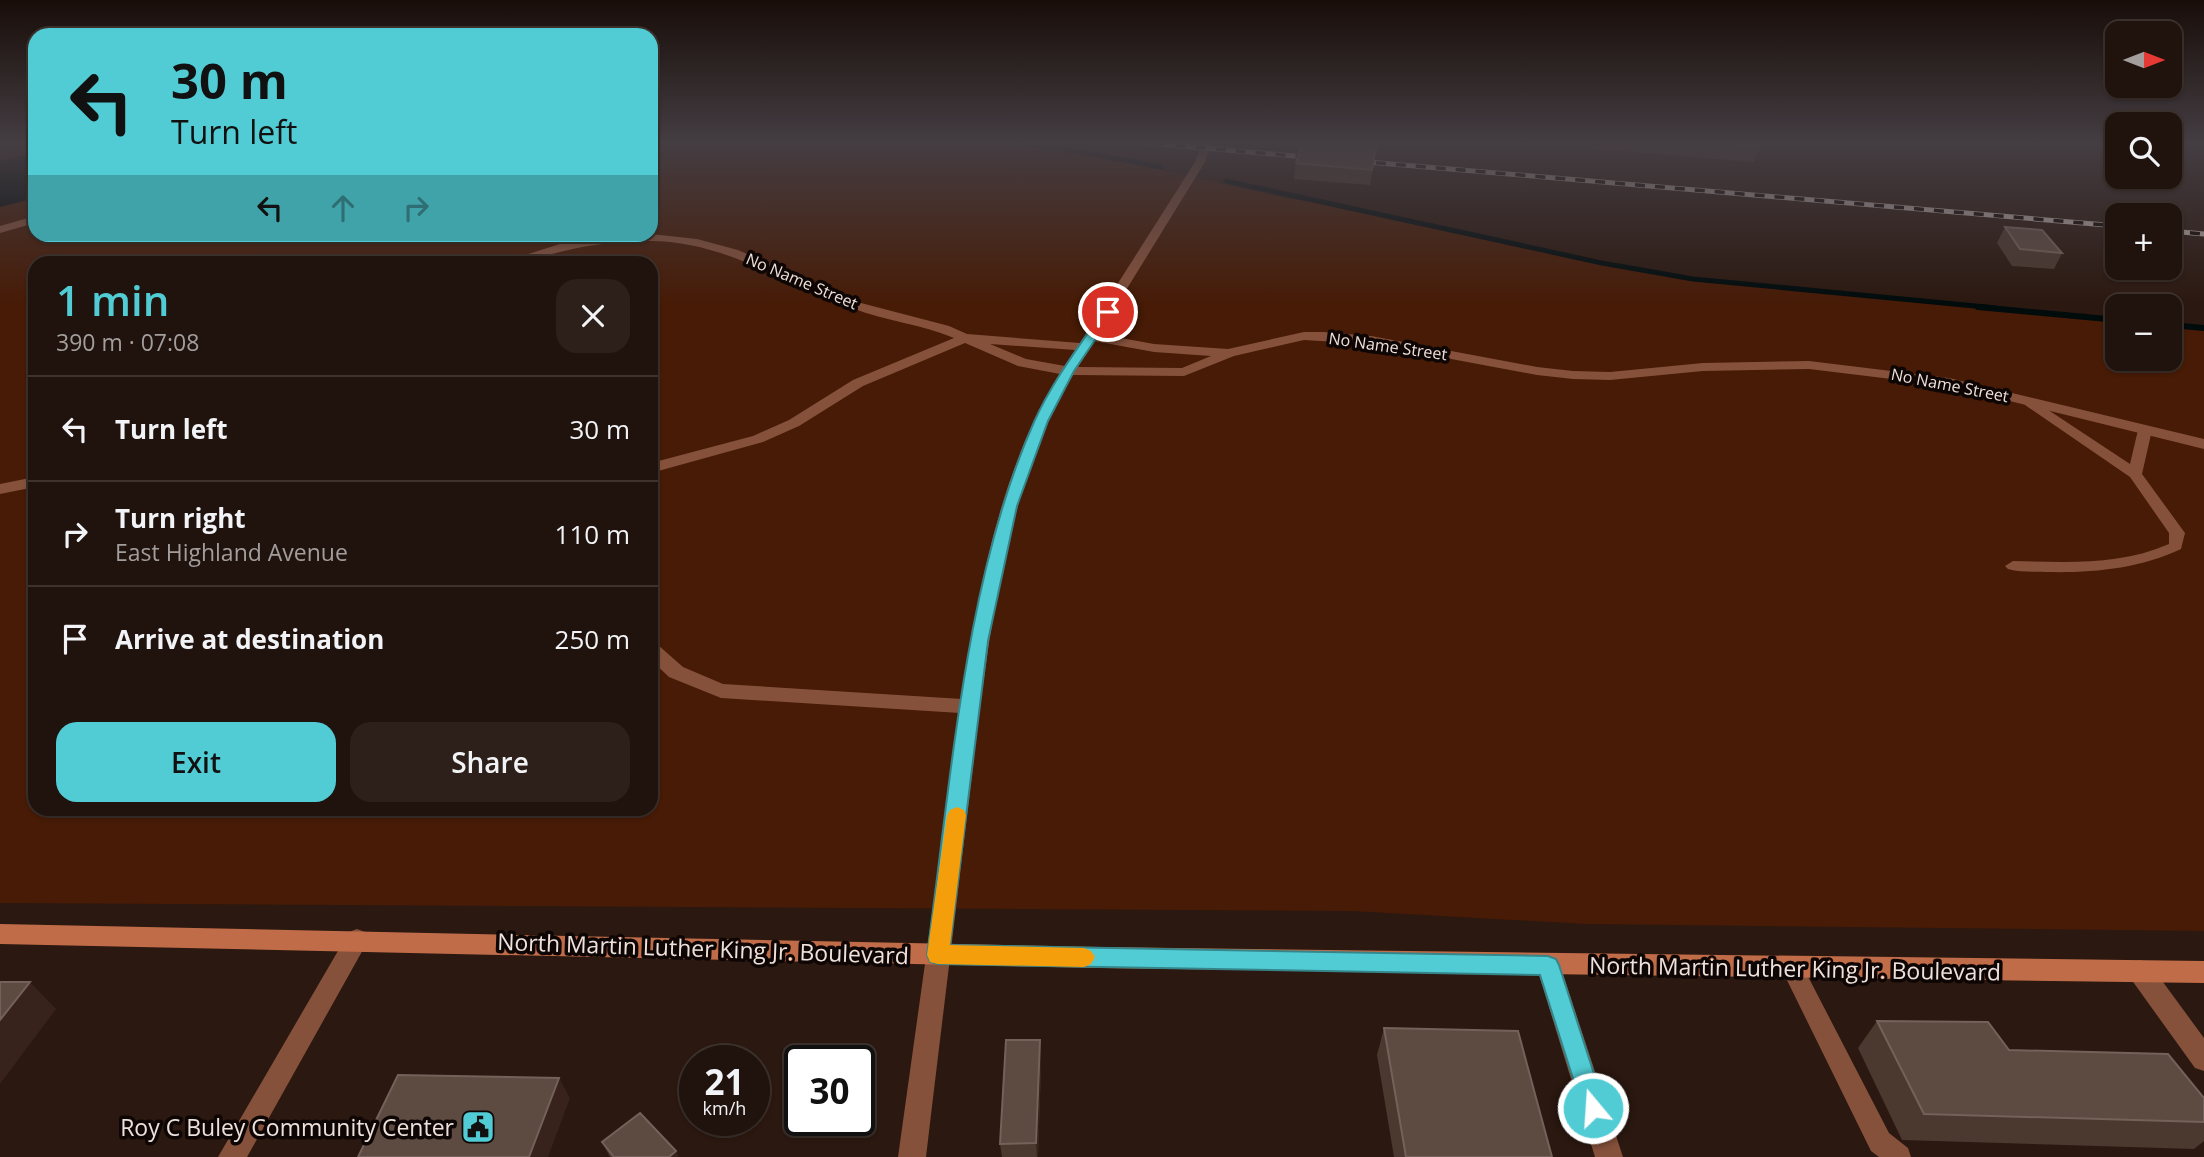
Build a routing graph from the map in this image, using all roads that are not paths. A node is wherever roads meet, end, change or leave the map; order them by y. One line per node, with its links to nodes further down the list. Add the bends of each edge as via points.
1 (1178, 196): 8 (street)
2 (28, 221): 3 (street)
3 (0, 230)
4 (658, 238): 7 (street, No Name Street, via 734,252 857,306)
5 (595, 242): 6 (street, No Name Street)
6 (531, 256)
7 (967, 338): 8 (street); 10 (street, No Name Street, via 1023,363); 14 (street, via 858,383 794,423 758,439)
8 (1088, 342): 9 (street); 10 (street)
9 (1230, 353): 10 (street, No Name Street, via 1184,372); 11 (street, No Name Street, via 1304,336 1324,336 1582,376 1810,365 1922,377)
10 (1068, 371): 20 (street, via 1041,421 1010,506 987,600)
11 (2030, 402): 12 (street, No Name Street); 15 (lane)
12 (2145, 430): 13 (street, No Name Street); 15 (lane)
13 (2204, 444)
14 (658, 466)
15 (2134, 474): 18 (lane, via 2177,533 2176,546 2155,557 2112,565)
16 (28, 483): 17 (street)
17 (0, 489)
18 (2013, 566)
19 (658, 655): 20 (street, via 676,672 721,691)
20 (971, 707): 23 (street)
21 (0, 934): 22 (main road, North Martin Luther King Jr. Boulevard)
22 (357, 939): 23 (main road, North Martin Luther King Jr. Boulevard); 29 (street)
23 (938, 955): 24 (main road, North Martin Luther King Jr. Boulevard); 30 (street)
24 (1548, 965): 25 (main road, North Martin Luther King Jr. Boulevard); 31 (street)
25 (1792, 968): 26 (main road, North Martin Luther King Jr. Boulevard); 32 (lane, via 1881,1142)
26 (2140, 971): 27 (main road, North Martin Luther King Jr. Boulevard); 28 (street)
27 (2204, 972)
28 (2204, 1059)
29 (232, 1157)
30 (912, 1157)
31 (1609, 1157)
32 (1899, 1157)

